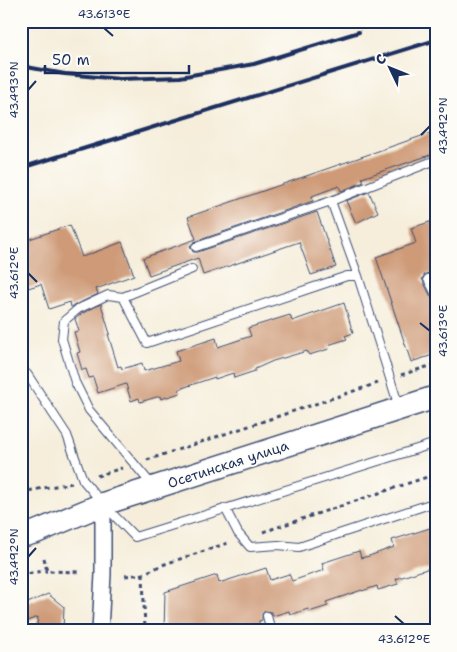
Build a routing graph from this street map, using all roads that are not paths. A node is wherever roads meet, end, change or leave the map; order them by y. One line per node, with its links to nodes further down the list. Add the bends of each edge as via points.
1 (436, 160): 2 (lane)
2 (331, 201): 3 (lane); 5 (lane)
3 (196, 247)
4 (192, 269): 8 (lane)
5 (358, 276): 8 (lane, via 347,276 147,343); 11 (lane)
6 (428, 279): 7 (lane)
7 (436, 294)
8 (123, 297): 13 (lane, via 108,295 78,309 64,321 62,339 75,382 88,410)
9 (27, 374): 15 (lane, via 68,435 83,480)
10 (436, 397): 11 (main road, Осетинская улица)
11 (400, 408): 13 (main road, Осетинская улица)
12 (436, 443): 16 (lane)
13 (155, 488): 15 (main road, Осетинская улица)
14 (436, 502): 16 (lane, via 298,547 250,546)
15 (103, 504): 16 (lane, via 135,536); 17 (main road, Осетинская улица); 19 (street)
16 (226, 508)
17 (21, 536)
18 (267, 616): 20 (lane)
19 (100, 631)
20 (271, 631)

